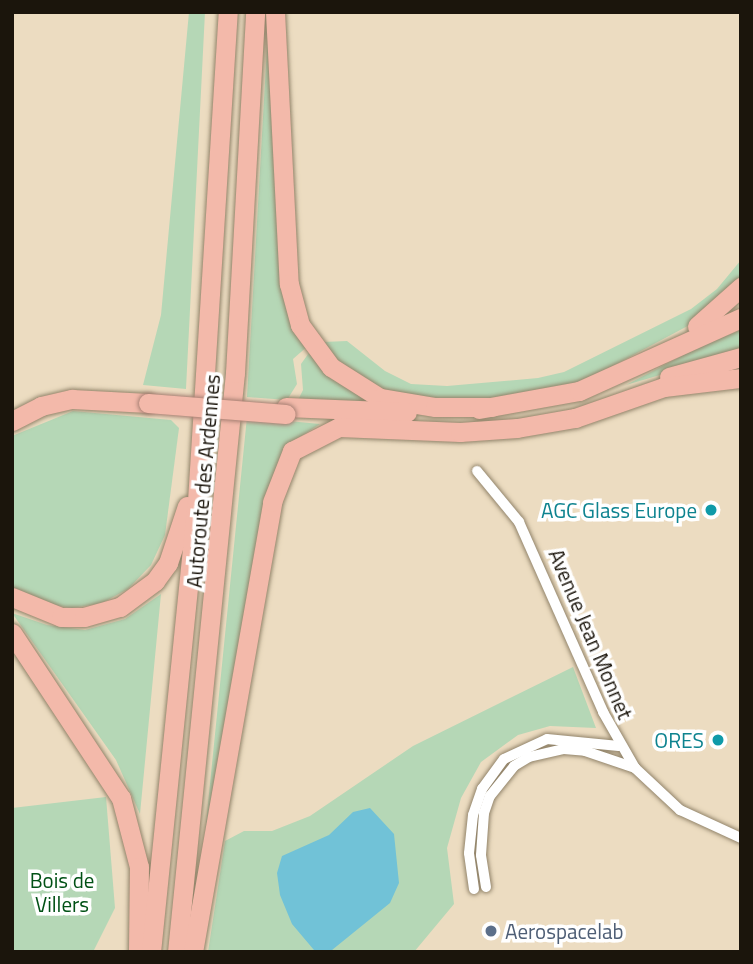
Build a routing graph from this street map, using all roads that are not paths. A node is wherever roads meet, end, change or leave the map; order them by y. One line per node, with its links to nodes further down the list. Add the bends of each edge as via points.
1 (228, 12): 19 (highway, Autoroute des Ardennes)
2 (255, 12): 29 (highway, Autoroute des Ardennes, via 235,373)
3 (275, 12): 13 (highway, via 289,284 300,325 331,367 380,398 435,407)
4 (741, 287): 8 (highway, via 715,314)
5 (741, 318): 8 (highway)
6 (741, 326): 15 (highway, via 579,401)
7 (741, 357): 9 (highway)
8 (639, 362): 13 (highway, via 563,396)
9 (671, 376): 15 (highway, via 566,411); 16 (highway)
10 (741, 378): 16 (highway, via 664,387)
11 (149, 399): 12 (highway, via 68,390); 14 (highway, bridge); 17 (highway, via 72,399 41,406)
12 (12, 407)
13 (492, 407): 14 (highway)
14 (286, 410): 15 (highway, via 346,419)
15 (516, 417)
16 (575, 418): 30 (highway, via 460,432 339,427 292,451 272,502)
17 (12, 421)
18 (477, 471): 22 (street, Avenue Jean Monnet, via 506,502 533,548)
19 (197, 501): 20 (highway, via 184,507 176,544 155,581 120,607 84,617 61,617); 28 (highway, Autoroute des Ardennes)
20 (12, 597)
21 (12, 633): 27 (highway, via 121,798 139,867)
22 (619, 746): 23 (street, Avenue Jean Monnet); 26 (street, Avenue Jean Monnet, via 547,739 504,760 482,789 473,815 469,853)
23 (635, 768): 24 (street, Avenue Jean Monnet, via 680,810); 25 (street, Avenue Jean Monnet, via 564,749 528,757 514,766 490,796 484,813 481,855)
24 (741, 838)
25 (486, 887)
26 (474, 889)
27 (138, 952)
28 (151, 952)
29 (177, 952)
30 (193, 952)

